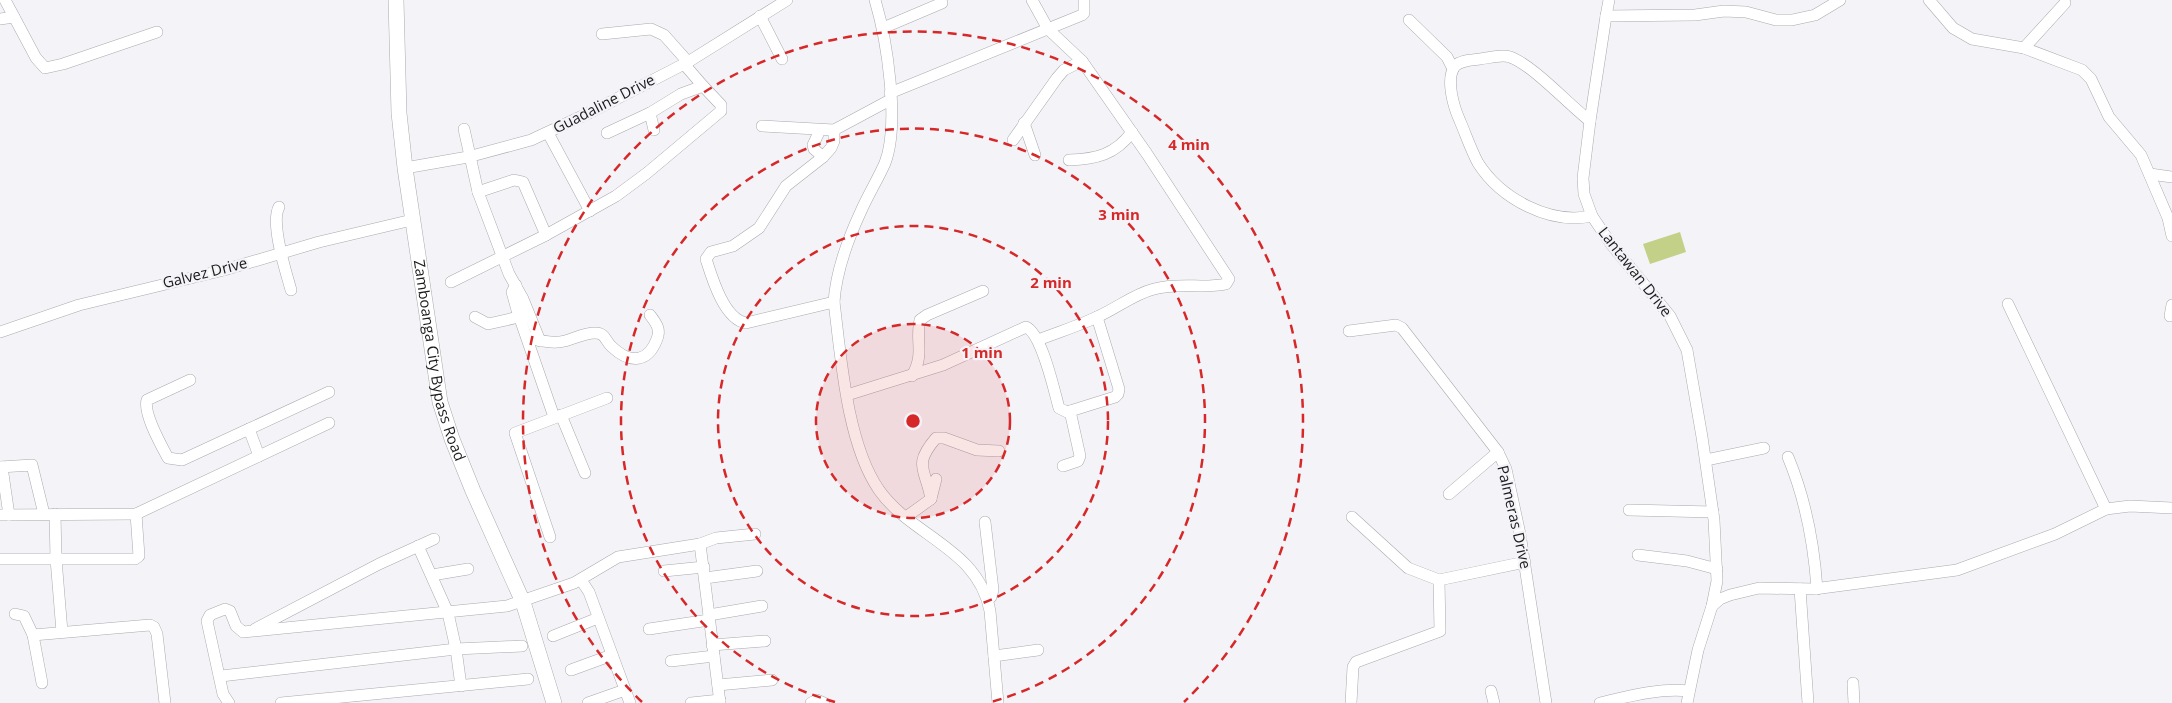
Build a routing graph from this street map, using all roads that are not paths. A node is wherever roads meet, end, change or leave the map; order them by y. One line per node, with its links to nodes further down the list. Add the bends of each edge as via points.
1 (5, 0): 14 (street)
2 (396, 0): 44 (main road, Zamboanga City Bypass Road, via 399,113)
3 (875, 0): 17 (street)
4 (1032, 0): 18 (street)
5 (1084, 0): 18 (street, via 1082,15)
6 (1609, 0): 13 (street, Lantawan Drive)
7 (1840, 0): 13 (street, via 1815,15 1792,20 1724,11 1696,15)
8 (1929, 0): 21 (street, via 1953,28 1963,34)
9 (779, 2): 12 (street, Guadaline Drive)
10 (2064, 3): 21 (street)
11 (942, 4): 17 (street)
12 (760, 16): 22 (street); 24 (street, Guadaline Drive)
13 (1606, 16): 29 (street, Lantawan Drive)
14 (14, 18): 15 (street); 19 (street, via 45,68)
15 (0, 19)
16 (1409, 20): 25 (street, via 1447,57)
17 (883, 28): 27 (street)
18 (1048, 29): 23 (street); 27 (street)
19 (157, 32)
20 (602, 34): 24 (street, via 658,31)
21 (2024, 48): 45 (street, via 2082,70 2091,79 2109,117 2142,155)
22 (782, 59)
23 (1082, 61): 30 (street, via 1064,70); 36 (street)
24 (686, 63): 26 (street); 37 (street, Guadaline Drive)
25 (1454, 69): 29 (street, via 1460,62 1509,56 1528,68); 50 (street, via 1451,92 1454,110 1479,164 1525,206 1576,220)
26 (703, 86): 28 (street, via 681,94); 49 (street, via 721,105 720,114 647,173)
27 (890, 96): 35 (street); 61 (street, via 891,125 885,162 860,212 844,256)
28 (650, 112): 33 (street); 38 (street)
29 (1590, 121): 50 (street, Lantawan Drive, via 1583,178 1584,194)
30 (1024, 124): 39 (street); 40 (street)
31 (762, 126): 34 (street)
32 (464, 130): 41 (street)
33 (654, 130)
34 (820, 130): 35 (street); 42 (street, via 813,145)
35 (834, 130): 42 (street, via 831,148)
36 (1132, 132): 43 (street, via 1123,144 1107,154); 66 (street, via 1229,279 1226,284 1218,286 1178,285 1151,290)
37 (548, 133): 41 (street, Guadaline Drive); 49 (street)
38 (607, 133)
39 (1013, 140)
40 (1035, 155)
41 (468, 157): 44 (street, Guadaline Drive); 47 (street)
42 (822, 157): 61 (street, via 786,186 759,228 733,246 711,252 706,259 716,290 740,322)
43 (1069, 160)
44 (405, 168): 52 (main road, Zamboanga City Bypass Road)
45 (2150, 174): 46 (street); 51 (street)
46 (2172, 177)
47 (478, 192): 53 (street, via 514,180 523,182); 56 (street)
48 (280, 207): 55 (street, via 276,218)
49 (590, 211): 53 (street)
50 (1592, 216): 86 (street, Lantawan Drive, via 1670,316 1680,335 1687,350)
51 (2170, 218): 54 (street)
52 (412, 220): 55 (street, Galvez Drive); 123 (main road, Zamboanga City Bypass Road, via 440,402 473,491)
53 (546, 234): 56 (street)
54 (2172, 236)
55 (282, 253): 59 (street); 68 (street, Galvez Drive, via 79,306)
56 (501, 255): 57 (street); 58 (street)
57 (451, 282)
58 (516, 285): 65 (street, via 512,294); 71 (street)
59 (291, 290)
60 (983, 291): 72 (street, via 920,320 920,356)
61 (834, 302): 75 (street)
62 (2008, 304): 94 (street)
63 (650, 315): 71 (street, via 659,328 659,335 651,350 640,359 626,356 597,333 564,341)
64 (476, 317): 65 (street, via 488,324)
65 (519, 317): 69 (street)
66 (1097, 317): 70 (street); 77 (street, via 1118,394)
67 (1348, 331): 83 (street, Palmeras Drive, via 1396,325 1402,328)
68 (0, 332)
69 (527, 337): 71 (street); 78 (street)
70 (1038, 340): 72 (street, via 1031,329 1022,328); 77 (street, via 1059,408)
71 (540, 341)
72 (912, 376): 75 (street)
73 (190, 380): 80 (street, via 151,397 145,406 170,460 182,460)
74 (329, 392): 80 (street)
75 (848, 396): 100 (street, via 868,470 885,497)
76 (607, 398): 78 (street)
77 (1070, 411): 87 (street, via 1080,456 1078,461)
78 (557, 416): 89 (street); 104 (street, via 515,433)
79 (329, 424): 84 (street)
80 (249, 429): 84 (street)
81 (1764, 448): 86 (street)
82 (999, 451): 92 (street, via 977,450 936,438 921,466)
83 (1498, 452): 91 (street); 111 (street, Palmeras Drive, via 1506,469)
84 (259, 456): 98 (street)
85 (1788, 457): 120 (street, via 1814,554)
86 (1706, 460): 96 (street, Lantawan Drive)
87 (1063, 466)
88 (1, 467): 97 (street, via 32,465); 99 (street)
89 (585, 474)
90 (936, 479): 92 (street)
91 (1449, 494)
92 (931, 499): 100 (street)
93 (2172, 508): 94 (street, via 2130,506)
94 (2106, 509): 120 (street, via 2055,534 1957,570)
95 (1630, 510): 96 (street)
96 (1713, 512): 113 (street, Lantawan Drive)
97 (49, 514): 98 (street); 99 (street); 110 (street)
98 (136, 514): 110 (street, via 137,558)
99 (4, 515)
100 (906, 517): 122 (street, via 973,571)
101 (1352, 517): 119 (street, via 1408,568)
102 (985, 522): 122 (street, via 993,590)
103 (755, 534): 106 (street, via 716,538)
104 (550, 536)
105 (434, 539): 107 (street)
106 (700, 544): 116 (street); 118 (street, via 618,557)
107 (418, 546): 117 (street); 131 (street)
108 (1638, 555): 113 (street, via 1687,560)
109 (0, 559): 110 (street)
110 (56, 559): 132 (street)
111 (1525, 562): 119 (street); 167 (street, Palmeras Drive)
112 (468, 569): 117 (street)
113 (1717, 569): 125 (street, Lantawan Drive)
114 (664, 571): 116 (street)
115 (757, 571): 116 (street)
116 (705, 572): 129 (street)
117 (432, 575): 126 (street)
118 (581, 580): 123 (street); 128 (street)
119 (1439, 580): 165 (street, via 1440,631 1356,662)
120 (1817, 588): 121 (street)
121 (1800, 589): 125 (street, via 1739,591); 169 (street)
122 (988, 599): 141 (street)
123 (523, 602): 126 (street); 158 (main road, Zamboanga City Bypass Road)
124 (762, 606): 129 (street)
125 (1712, 606): 153 (street, Lantawan Drive)
126 (448, 613): 131 (street); 137 (street)
127 (15, 614): 133 (street, via 24,616)
128 (598, 618): 134 (street); 140 (street)
129 (709, 618): 130 (street); 139 (street)
130 (649, 629)
131 (252, 631): 144 (street, via 239,631 228,609 210,615 207,621)
132 (62, 632): 133 (street); 155 (street, via 154,627)
133 (33, 635): 147 (street)
134 (553, 636)
135 (765, 640): 139 (street)
136 (522, 646): 137 (street)
137 (456, 649): 144 (street); 150 (street)
138 (1038, 650): 141 (street)
139 (713, 651): 142 (street); 149 (street)
140 (612, 655): 143 (street); 151 (street)
141 (994, 656): 164 (street)
142 (671, 661)
143 (571, 670)
144 (221, 676): 156 (street)
145 (528, 679): 150 (street)
146 (772, 680): 149 (street)
147 (42, 683)
148 (1853, 683): 170 (street)
149 (718, 685): 154 (street)
150 (461, 686): 157 (street)
151 (625, 690): 159 (street); 160 (street)
152 (1491, 691): 166 (street)
153 (1688, 697): 168 (street, via 1666,690)
154 (720, 701): 161 (street)
155 (165, 703)
156 (229, 703)
157 (281, 703)
158 (554, 703)
159 (588, 703)
160 (630, 703)
161 (691, 703)
162 (811, 703): 163 (street, via 816,700)
163 (824, 703)
164 (998, 703)
165 (1351, 703)
166 (1494, 703)
167 (1546, 703)
168 (1600, 703)
169 (1808, 703)
170 (1854, 703)

